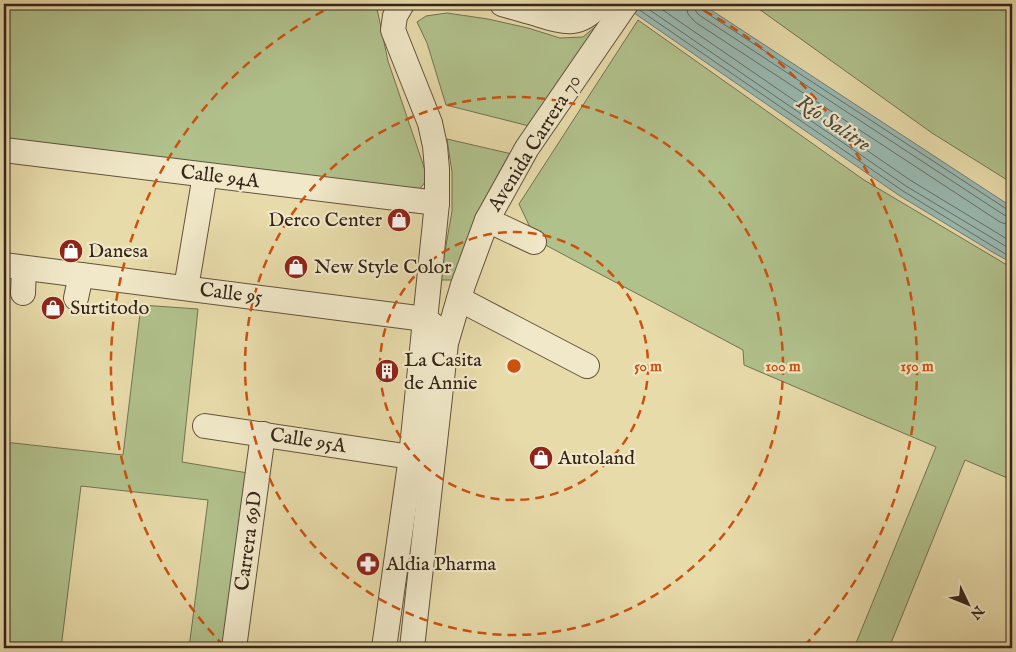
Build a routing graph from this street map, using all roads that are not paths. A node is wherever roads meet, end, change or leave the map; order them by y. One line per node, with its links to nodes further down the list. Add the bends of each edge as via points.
1 (402, 4): 6 (street, via 395,16 393,30 430,123 437,169)
2 (502, 4): 3 (street, Avenida Carrera 70, via 562,22 573,22 593,12)
3 (615, 8): 7 (street, Avenida Carrera 70, via 527,148)
4 (4, 150): 5 (street, Calle 94A)
5 (205, 175): 6 (street, Calle 94A); 10 (street)
6 (437, 203): 13 (street)
7 (487, 220): 8 (street); 12 (street, Avenida Carrera 70)
8 (534, 242)
9 (14, 266): 10 (street, Calle 95, via 79,286); 11 (street)
10 (186, 288): 13 (street, Calle 95)
11 (23, 293)
12 (459, 299): 14 (street, Avenida Carrera 70); 15 (street)
13 (425, 319): 14 (street, via 442,333); 18 (street)
14 (446, 343): 19 (street, Avenida Carrera 70)
15 (588, 366)
16 (205, 426): 17 (street, Calle 95A)
17 (263, 434): 18 (street, Calle 95A); 20 (street, Carrera 69D)
18 (411, 457): 21 (street)
19 (415, 646)
20 (234, 648)
21 (384, 648)

